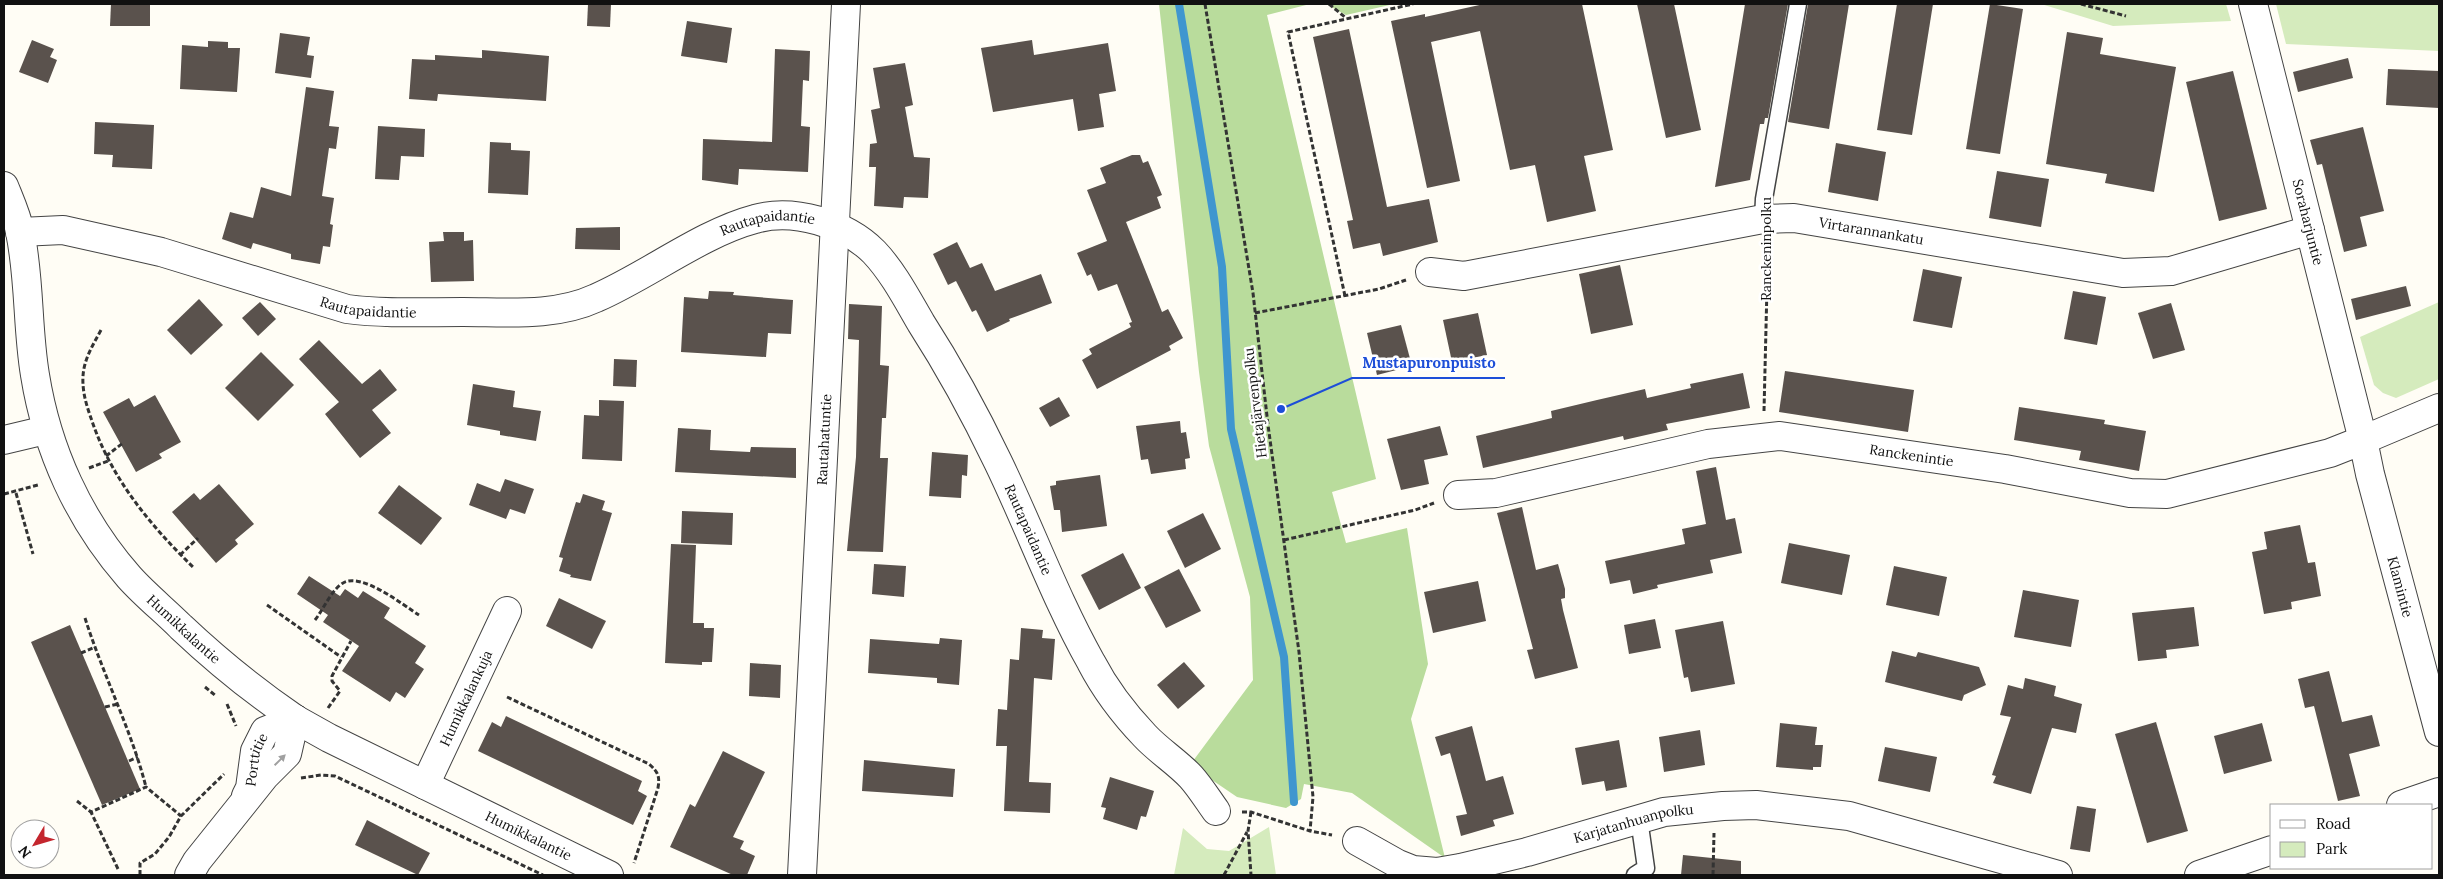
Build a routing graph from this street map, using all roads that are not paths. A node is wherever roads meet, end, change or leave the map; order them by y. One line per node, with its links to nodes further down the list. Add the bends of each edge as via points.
1 (846, 4): 6 (street, Rautahatuntie)
2 (1798, 4): 5 (lane, Ranckeninpolku)
3 (2253, 4): 7 (street, Soraharjuntie)
4 (4, 186): 8 (street, Humikkalantie)
5 (1763, 219): 7 (street, Virtarannankatu, via 1794,218 2123,273 2171,271); 9 (street, Virtarannankatu, via 1464,276)
6 (836, 228): 8 (street, Rautapaidantie, via 809,218 776,215 756,218 577,306 535,311 451,312 347,309 161,252 63,230); 21 (street, Rautapaidantie, via 860,240 877,256 945,360 998,462 1076,632 1114,699 1146,737 1190,776); 27 (street, Rautahatuntie)
7 (2310, 230): 13 (street, Soraharjuntie)
8 (20, 232): 11 (street, Humikkalantie, via 33,368)
9 (1430, 272)
10 (2439, 408): 13 (street, Ranckenintie)
11 (46, 430): 12 (street); 16 (street, Humikkalantie, via 86,519 130,578 228,670)
12 (4, 440)
13 (2364, 440): 14 (street, Ranckenintie, via 2330,453 2168,494 2130,493 2005,469 1780,436 1708,444 1496,493); 17 (street, Klamintie, via 2370,474)
14 (1458, 495)
15 (507, 611): 18 (street, Humikkalankuja)
16 (295, 720): 18 (street, Humikkalantie); 26 (street, Porttitie, via 265,731 255,750 250,788 238,812)
17 (2439, 732)
18 (425, 786): 25 (street, Humikkalantie)
19 (2439, 792): 20 (street)
20 (2404, 804)
21 (1216, 811)
22 (1639, 819): 23 (street, Karjatanhuanpolku, via 1527,852 1437,872 1413,870); 28 (lane, via 1646,868); 29 (street, Karjatanhuanpolku, via 1664,812 1756,806 1849,816)
23 (1357, 841)
24 (2270, 851): 30 (street)
25 (621, 871)
26 (189, 875)
27 (802, 875)
28 (1635, 875)
29 (2058, 875)
30 (2199, 875)

